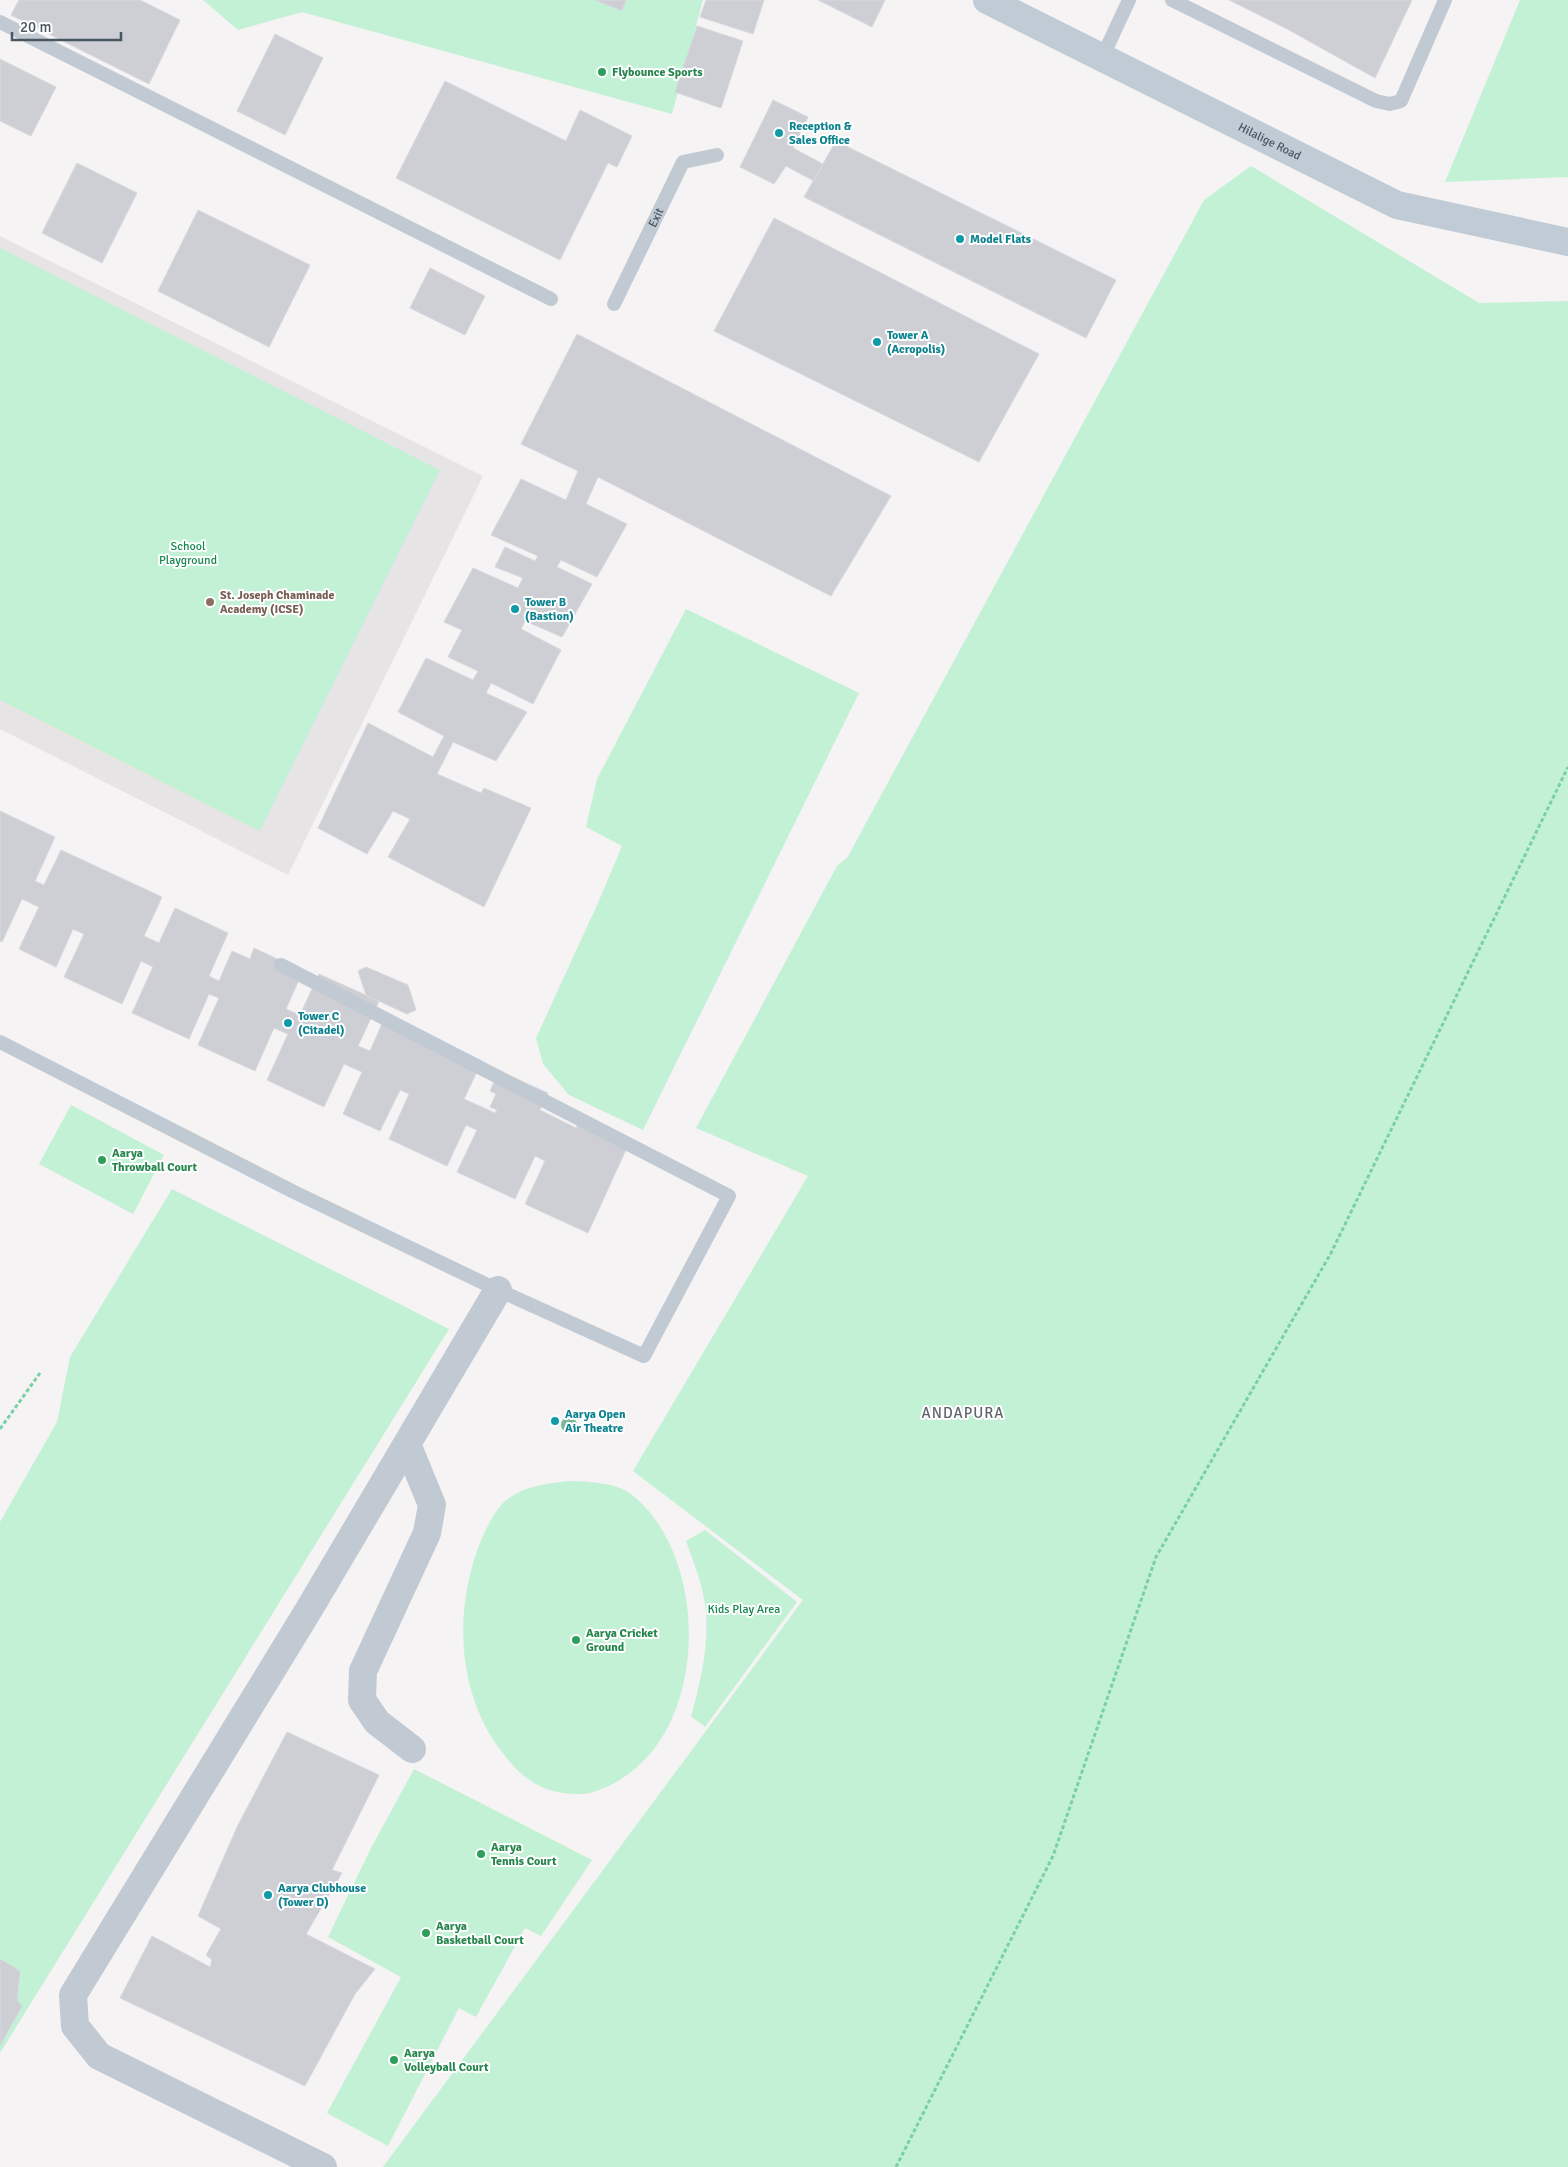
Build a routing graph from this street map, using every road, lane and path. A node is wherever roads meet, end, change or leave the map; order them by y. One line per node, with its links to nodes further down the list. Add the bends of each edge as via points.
1 (987, 0): 6 (street, Hilalige Road)
2 (1129, 0): 6 (lane)
3 (1172, 0): 4 (lane, via 1376,101 1390,104 1401,101)
4 (1445, 0)
5 (0, 22): 9 (lane)
6 (1102, 58): 8 (street, Hilalige Road, via 1397,205)
7 (717, 155): 10 (lane, Exit, via 683,162)
8 (1568, 242)
9 (551, 299)
10 (614, 304)
11 (1568, 768): 20 (path, via 1331,1253 1156,1557 1053,1856)
12 (281, 965): 14 (lane, via 729,1196 644,1356)
13 (0, 1042): 14 (lane, via 294,1192)
14 (498, 1290): 17 (street)
15 (40, 1373): 16 (path)
16 (0, 1429)
17 (407, 1444): 18 (street, via 432,1505 428,1532 363,1671 362,1700 377,1722); 19 (street, via 73,1994 75,2026 99,2056)
18 (412, 1749)
19 (322, 2167)
20 (896, 2167)

